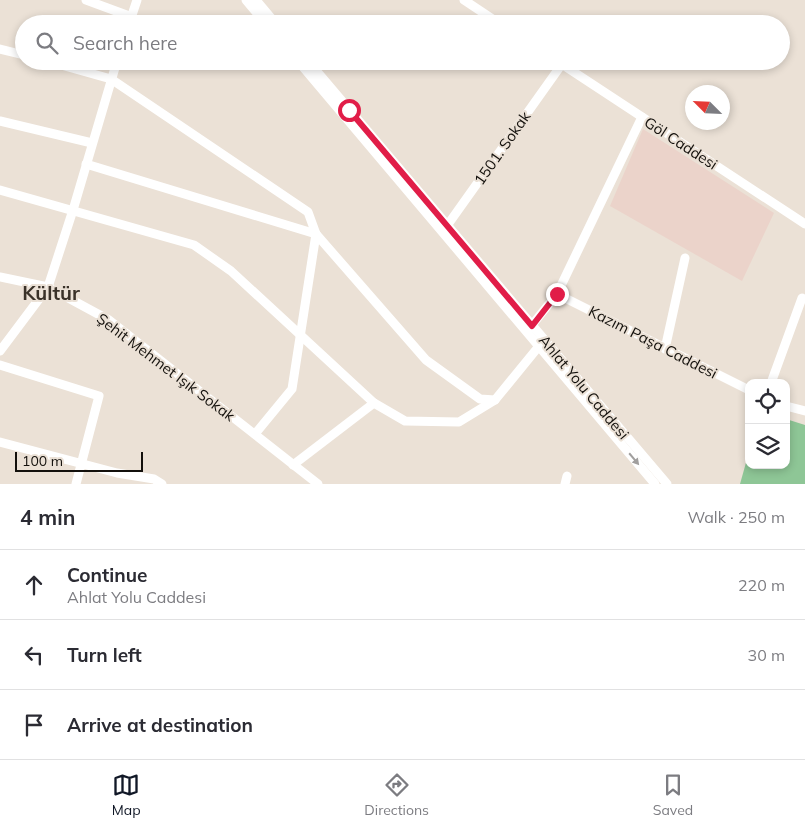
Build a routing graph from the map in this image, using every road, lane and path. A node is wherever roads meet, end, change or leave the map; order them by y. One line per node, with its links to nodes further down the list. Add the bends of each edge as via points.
1 (86, 0): 6 (street)
2 (137, 0): 7 (street)
3 (246, 0): 8 (street)
4 (256, 0): 9 (street)
5 (464, 0): 10 (street)
6 (119, 15)
7 (132, 15)
8 (258, 15)
9 (268, 15)
10 (486, 15)
11 (0, 49): 12 (street)
12 (15, 53)
13 (78, 70): 19 (street)
14 (114, 70): 19 (street)
15 (306, 70): 20 (street, Ahlat Yolu Caddesi)
16 (315, 70): 20 (street, Ahlat Yolu Caddesi)
17 (554, 70): 28 (street, 1501. Sokak)
18 (570, 70): 21 (street, Göl Caddesi)
19 (111, 79): 23 (street); 29 (street, via 308,212)
20 (346, 113): 28 (street, Ahlat Yolu Caddesi)
21 (642, 117): 27 (street, Göl Caddesi); 33 (street)
22 (0, 121): 23 (street)
23 (92, 143): 24 (street)
24 (86, 164): 26 (street); 29 (street)
25 (0, 190): 26 (street)
26 (73, 210): 32 (street); 36 (street, via 194,245 232,271)
27 (805, 224)
28 (444, 229): 35 (street, Ahlat Yolu Caddesi)
29 (316, 234): 36 (street); 43 (street, via 426,360 480,399)
30 (685, 258): 38 (street)
31 (0, 277): 32 (street, Şehit Mehmet Işık Sokak)
32 (48, 287): 39 (street); 47 (street, Şehit Mehmet Işık Sokak, via 110,320)
33 (557, 294): 35 (street); 38 (street, Kazım Paşa Caddesi)
34 (802, 298): 41 (street)
35 (529, 329): 37 (street, Ahlat Yolu Caddesi)
36 (299, 334): 44 (street); 47 (street, via 292,389)
37 (541, 343): 43 (street); 54 (street, Ahlat Yolu Caddesi, one-way to 54); 55 (street, Ahlat Yolu Caddesi)
38 (665, 349): 42 (street, Kazım Paşa Caddesi)
39 (0, 351)
40 (0, 365): 49 (street, via 99,396)
41 (772, 379)
42 (745, 388)
43 (495, 400): 44 (street, via 459,422 405,421)
44 (374, 403): 50 (street)
45 (790, 407): 46 (street)
46 (805, 411)
47 (255, 434): 50 (street, Şehit Mehmet Işık Sokak)
48 (0, 442): 49 (street)
49 (81, 464): 51 (street); 52 (street, via 154,479)
50 (293, 464): 53 (street, Şehit Mehmet Işık Sokak)
51 (76, 484)
52 (162, 484)
53 (318, 484)
54 (655, 484)
55 (667, 484)

